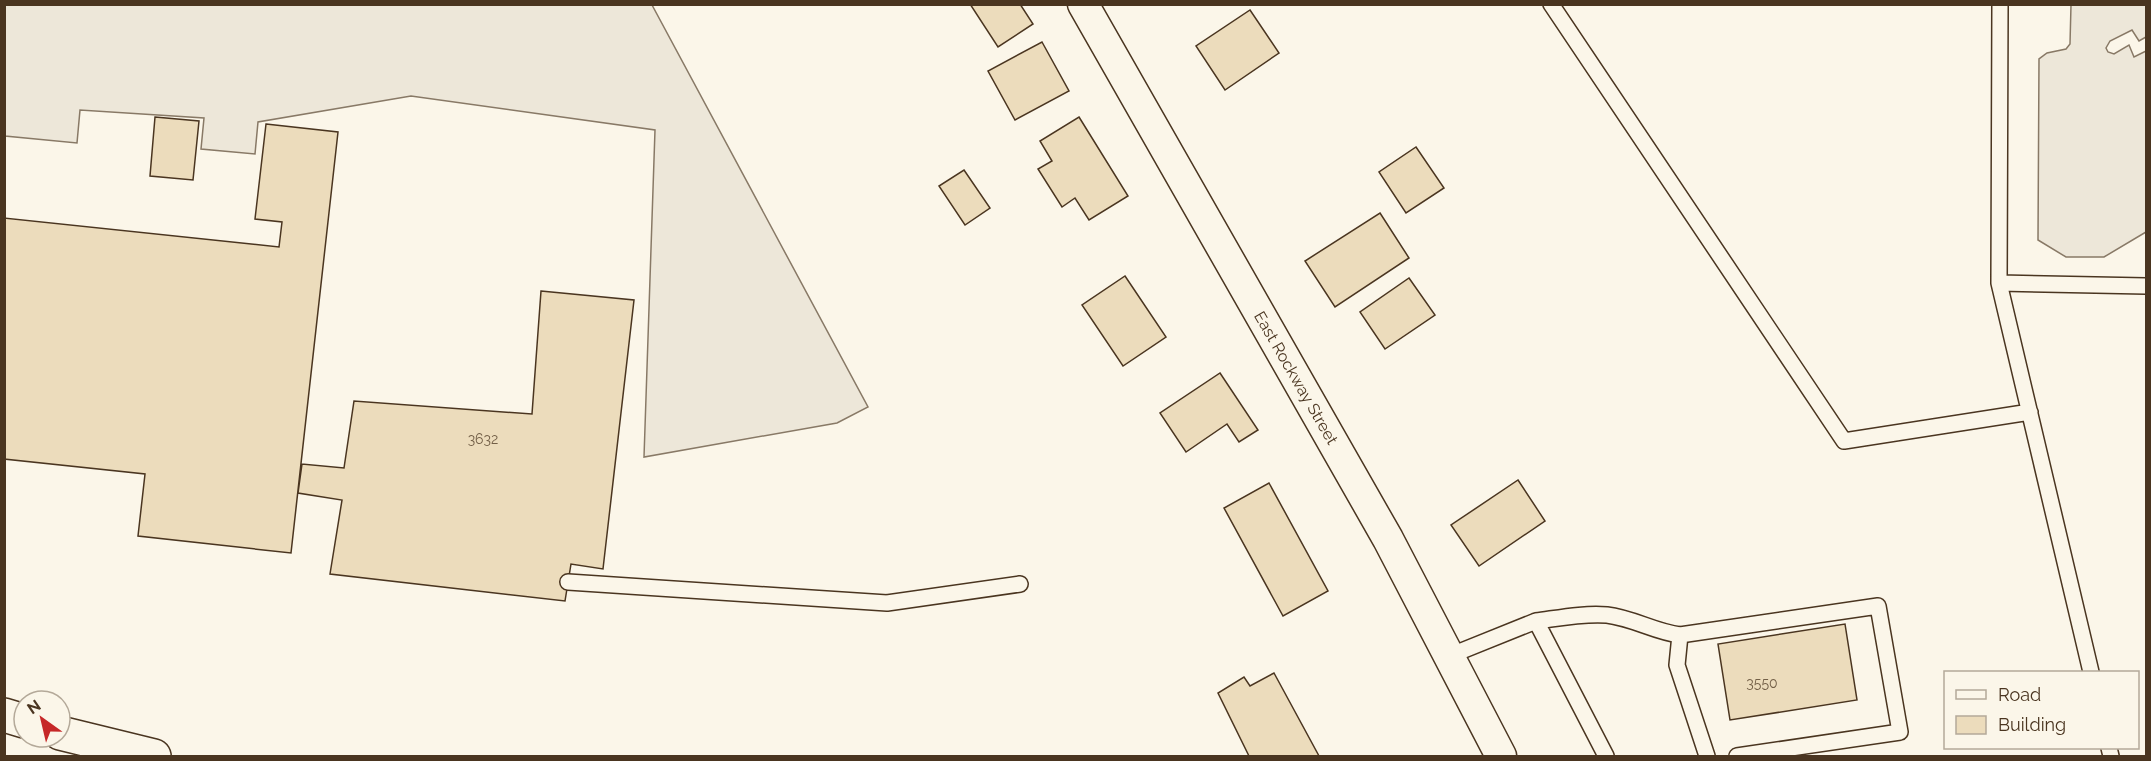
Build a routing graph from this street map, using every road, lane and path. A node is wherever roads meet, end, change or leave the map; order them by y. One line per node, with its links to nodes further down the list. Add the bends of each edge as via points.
1 (1083, 4): 11 (street, East Rockway Street, via 1388,539)
2 (1551, 4): 6 (lane, via 1844,441)
3 (2001, 4): 4 (lane)
4 (1999, 282): 5 (lane); 6 (lane)
5 (2146, 286)
6 (2030, 412): 12 (lane)
7 (568, 582): 8 (lane, via 887,603)
8 (1020, 584)
9 (1536, 621): 10 (lane, via 1606,615); 11 (lane); 16 (lane)
10 (1680, 634): 17 (lane, via 1677,665); 18 (lane, via 1878,606 1900,732)
11 (1449, 656): 15 (street, East Rockway Street)
12 (2091, 671)
13 (72, 736): 14 (main road)
14 (154, 756)
15 (1501, 756)
16 (1606, 756)
17 (1707, 756)
18 (1737, 756)

